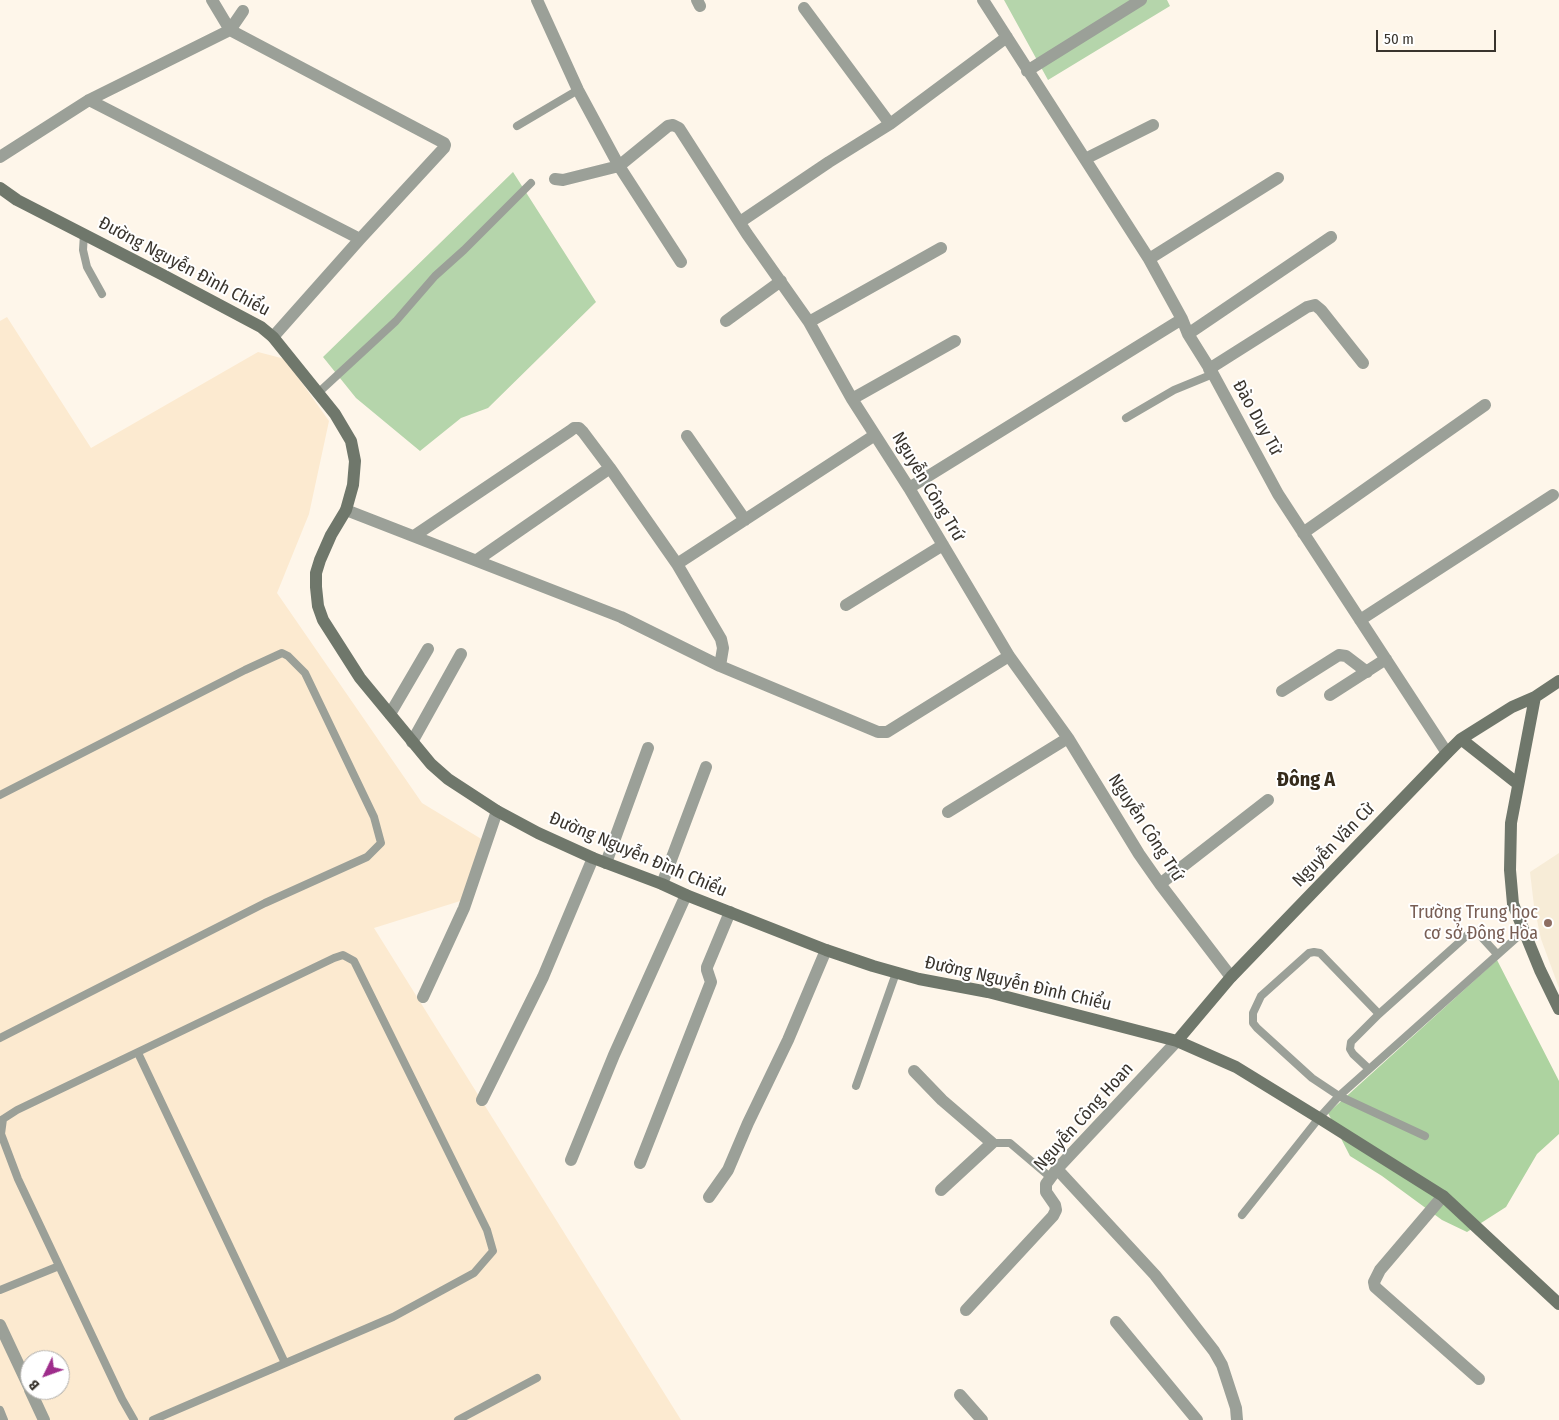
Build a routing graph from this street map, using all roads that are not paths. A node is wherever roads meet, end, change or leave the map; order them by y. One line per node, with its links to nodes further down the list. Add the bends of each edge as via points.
1 (212, 0): 7 (street)
2 (537, 0): 10 (street)
3 (983, 0): 8 (street, Đào Duy Từ)
4 (1141, 0): 9 (street)
5 (804, 8): 12 (street)
6 (243, 10): 7 (street)
7 (230, 30): 11 (street); 25 (street, via 444,142 444,148)
8 (1007, 37): 9 (street, Đào Duy Từ); 12 (street)
9 (1027, 71): 16 (street, Đào Duy Từ)
10 (578, 90): 14 (lane); 17 (street)
11 (89, 100): 15 (street); 25 (street)
12 (890, 124): 22 (street)
13 (1153, 125): 16 (street)
14 (517, 126)
15 (0, 157)
16 (1085, 159): 27 (street, Đào Duy Từ)
17 (618, 166): 19 (street, Nguyễn Công Trứ, via 563,180); 22 (street, Nguyễn Công Trứ, via 673,125 679,128); 28 (street)
18 (1278, 178): 27 (street)
19 (555, 179)
20 (531, 183): 39 (lane, via 435,276 396,321)
21 (0, 188): 23 (street, Đường Nguyễn Đình Chiểu)
22 (740, 222): 29 (street, Nguyễn Công Trứ)
23 (84, 234): 30 (lane, via 83,250 88,267); 35 (street, Đường Nguyễn Đình Chiểu, via 253,323)
24 (1331, 237): 34 (street)
25 (360, 239): 35 (street)
26 (941, 248): 33 (street)
27 (1149, 259): 31 (street, Đào Duy Từ)
28 (681, 262)
29 (780, 281): 32 (street); 33 (street, Nguyễn Công Trứ)
30 (102, 294)
31 (1182, 319): 34 (street, Đào Duy Từ); 46 (street)
32 (726, 321)
33 (809, 322): 40 (street, Nguyễn Công Trứ)
34 (1188, 334): 38 (street, Đào Duy Từ)
35 (273, 337): 39 (street, Đường Nguyễn Đình Chiểu)
36 (955, 341): 40 (street)
37 (1363, 363): 38 (street, via 1315,305 1307,307)
38 (1211, 372): 42 (lane); 50 (street, Đào Duy Từ)
39 (318, 393): 48 (street, Đường Nguyễn Đình Chiểu, via 351,441 354,477)
40 (852, 399): 43 (street, Nguyễn Công Trứ)
41 (1485, 405): 50 (street)
42 (1126, 418)
43 (875, 435): 46 (street, Nguyễn Công Trứ); 49 (street)
44 (687, 436): 49 (street)
45 (610, 468): 51 (street, via 583,432 574,428); 53 (street); 54 (street)
46 (909, 488): 52 (street, Nguyễn Công Trứ)
47 (1553, 496): 56 (street)
48 (346, 510): 51 (street); 67 (street, Đường Nguyễn Đình Chiểu, via 320,560 316,574 318,606 323,620 360,678)
49 (745, 520): 54 (street)
50 (1303, 533): 56 (street, Đào Duy Từ)
51 (414, 536): 53 (street)
52 (943, 545): 55 (street); 59 (street, Nguyễn Công Trứ)
53 (477, 560): 61 (street, via 621,617)
54 (677, 564): 61 (street, via 721,639)
55 (846, 605)
56 (1360, 620): 60 (street, Đào Duy Từ)
57 (428, 649): 67 (street)
58 (461, 654): 70 (street)
59 (1009, 656): 61 (street, via 887,732 862,726); 68 (street, Nguyễn Công Trứ)
60 (1386, 659): 62 (street); 72 (street, Đào Duy Từ)
61 (720, 666)
62 (1367, 672): 64 (street, via 1346,656 1339,655); 65 (street)
63 (1559, 682): 66 (street, Nguyễn Văn Cừ)
64 (1282, 690)
65 (1330, 695)
66 (1535, 697): 69 (street, Nguyễn Văn Cừ, via 1512,707); 74 (street)
67 (390, 714): 70 (street, Đường Nguyễn Đình Chiểu)
68 (1068, 738): 78 (street); 82 (street, Nguyễn Công Trứ)
69 (1462, 739): 72 (street, Nguyễn Văn Cừ); 74 (street)
70 (412, 742): 77 (street, Đường Nguyễn Đình Chiểu, via 448,779)
71 (648, 748): 80 (street)
72 (1447, 753): 89 (street, Nguyễn Văn Cừ)
73 (706, 767): 81 (street)
74 (1518, 784): 85 (street, via 1511,823 1510,870 1513,904)
75 (0, 794): 94 (lane, via 282,653 305,673 374,817 382,843 367,857 265,903)
76 (1268, 800): 82 (street)
77 (497, 811): 79 (street, Đường Nguyễn Đình Chiểu); 91 (street, via 464,908)
78 (948, 812)
79 (593, 858): 80 (street, Đường Nguyễn Đình Chiểu); 101 (street, via 543,977)
80 (606, 863): 81 (street, Đường Nguyễn Đình Chiểu)
81 (662, 884): 83 (street, Đường Nguyễn Đình Chiểu)
82 (1160, 884): 89 (street, Nguyễn Công Trứ)
83 (686, 895): 84 (street, Đường Nguyễn Đình Chiểu); 105 (street)
84 (730, 912): 86 (street, Đường Nguyễn Đình Chiểu); 106 (street, via 707,966 711,982)
85 (1523, 932): 87 (lane); 90 (street, via 1540,970)
86 (826, 950): 88 (street, Đường Nguyễn Đình Chiểu); 110 (street, via 728,1170)
87 (1498, 954): 93 (lane, via 1473,930); 97 (lane)
88 (896, 972): 95 (street, Đường Nguyễn Đình Chiểu, via 988,992); 99 (lane)
89 (1231, 978): 95 (street, Nguyễn Văn Cừ)
90 (1556, 994): 92 (street)
91 (423, 997)
92 (1559, 1009)
93 (1379, 1014): 97 (lane, via 1351,1042 1353,1054); 100 (lane, via 1320,954 1314,952 1261,996 1255,1007 1252,1014 1257,1028 1312,1078)
94 (0, 1038)
95 (1177, 1041): 102 (street, Đường Nguyễn Đình Chiểu, via 1236,1067); 107 (street, Nguyễn Công Hoan)
96 (138, 1053): 112 (lane, via 3,1119 1,1134 18,1179); 118 (lane); 118 (lane, via 334,958 343,956 354,961 487,1230 492,1251 474,1273 393,1317)
97 (1369, 1068): 100 (lane)
98 (914, 1071): 104 (street)
99 (856, 1086)
100 (1339, 1096): 102 (lane); 103 (lane)
101 (482, 1100)
102 (1319, 1118): 109 (street, Đường Nguyễn Đình Chiểu); 111 (lane)
103 (1425, 1136)
104 (992, 1143): 107 (lane, via 1010,1143); 108 (street)
105 (571, 1160)
106 (640, 1163)
107 (1054, 1173): 115 (street, Nguyễn Công Hoan, via 1046,1184 1046,1192 1055,1205 1053,1216); 132 (street, via 1155,1275 1214,1351 1222,1365)
108 (941, 1190)
109 (1443, 1196): 114 (street, Đường Nguyễn Đình Chiểu); 121 (street, via 1380,1270 1374,1282 1375,1287)
110 (710, 1197)
111 (1242, 1215)
112 (59, 1266): 113 (lane); 128 (lane)
113 (0, 1290)
114 (1559, 1304)
115 (966, 1310)
116 (1116, 1322): 125 (street)
117 (0, 1325): 119 (street)
118 (285, 1363): 129 (lane)
119 (20, 1368)
120 (537, 1378): 130 (lane)
121 (1479, 1379)
122 (960, 1395): 131 (street)
123 (35, 1400): 127 (street)
124 (0, 1410): 126 (lane)
125 (1192, 1418)
126 (4, 1420)
127 (44, 1420)
128 (134, 1420)
129 (153, 1420)
130 (458, 1420)
131 (982, 1420)
132 (1237, 1420)

